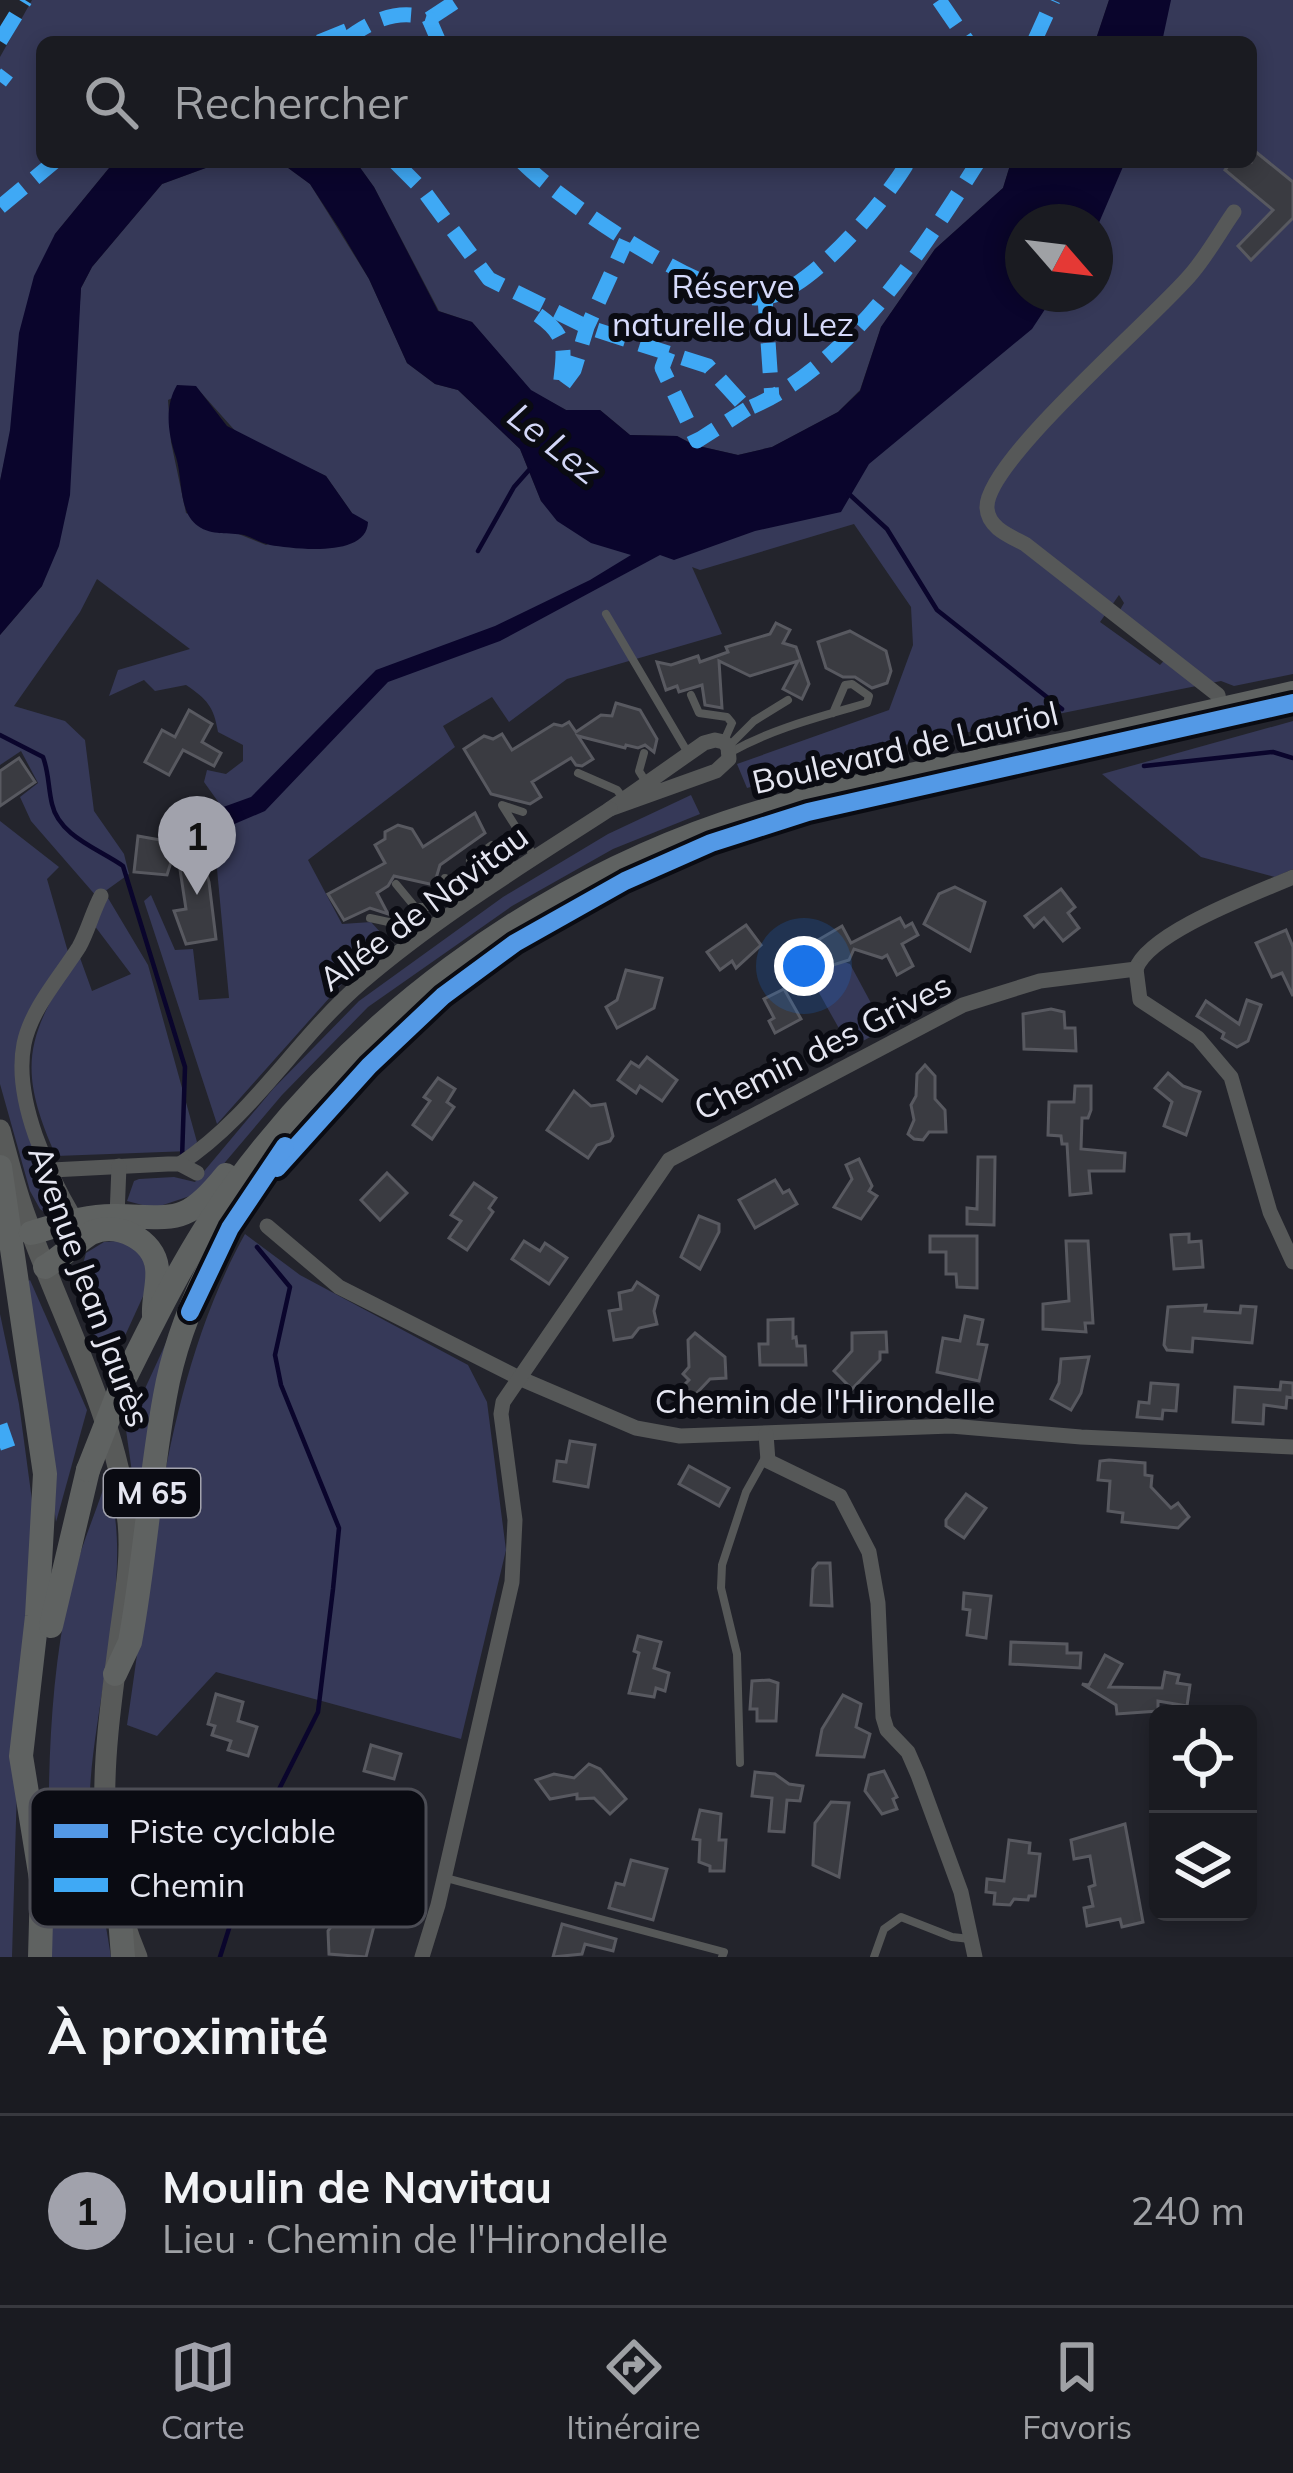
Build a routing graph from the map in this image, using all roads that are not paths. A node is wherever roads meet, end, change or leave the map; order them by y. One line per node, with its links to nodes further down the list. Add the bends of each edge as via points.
1 (1234, 212): 6 (street, via 1192,273 1028,439 986,504 994,525 1218,694)
2 (606, 614): 10 (lane)
3 (1293, 693): 6 (main road, Boulevard de Lauriol / M 65)
4 (691, 695): 8 (lane, via 699,713 732,723)
5 (788, 700): 8 (lane)
6 (1221, 709): 26 (main road, Boulevard de Lauriol / M 65, via 849,788 723,824 584,885)
7 (832, 713): 7 (lane, via 867,703 869,696 844,685); 8 (lane)
8 (727, 747): 10 (street, Allée de Navitau, via 704,743); 14 (street, Allée de Navitau, via 724,765 701,778)
9 (644, 753): 12 (lane, via 639,772)
10 (689, 754): 12 (street, Allée de Navitau)
11 (578, 773): 13 (lane)
12 (647, 783): 13 (street, Allée de Navitau)
13 (624, 799): 14 (street, Allée de Navitau)
14 (610, 809): 16 (street, Allée de Navitau)
15 (523, 812): 16 (lane, via 502,805)
16 (535, 857): 18 (street, Allée de Navitau)
17 (470, 861): 18 (lane, via 492,845)
18 (516, 870): 23 (street, Allée de Navitau)
19 (1293, 877): 27 (street, via 1180,931)
20 (445, 878): 23 (lane)
21 (396, 884): 23 (lane, via 415,907)
22 (101, 896): 33 (street, via 25,1043 30,1112)
23 (438, 914): 25 (street, Allée de Navitau)
24 (370, 918): 25 (lane, via 393,923)
25 (414, 943): 30 (street, Allée de Navitau, via 360,984 219,1137)
26 (457, 962): 28 (main road, Boulevard de Lauriol / M 65); 45 (main road, M 65, via 281,1150 212,1263 165,1393 139,1594)
27 (1136, 969): 38 (street, via 1139,1000 1198,1038 1231,1077); 41 (street, Chemin des Grives, via 1040,981 963,1005 669,1160)
28 (320, 1084): 35 (main road, M 65, via 293,1092 198,1206 170,1219); 40 (main road, Boulevard de Lauriol / M 65, via 233,1188)
29 (0, 1130): 37 (main road, Avenue Jean Jaurès)
30 (180, 1164): 31 (street); 34 (street)
31 (119, 1166): 33 (street); 35 (street)
32 (0, 1167): 49 (main road, M 65, via 45,1474 22,1756)
33 (52, 1170): 35 (street)
34 (197, 1173)
35 (100, 1225): 37 (main road, M 65); 39 (main road); 40 (main road, M 65, via 142,1240 154,1254)
36 (267, 1226): 41 (street, Chemin de l'Hirondelle, via 338,1287)
37 (31, 1233): 39 (main road, Avenue Jean Jaurès)
38 (1293, 1262)
39 (45, 1267): 45 (main road, Avenue Jean Jaurès, via 121,1478 128,1572)
40 (154, 1318): 47 (main road, M 65, bridge, via 88,1470 53,1612)
41 (519, 1378): 42 (street, Chemin de l'Hirondelle, via 636,1428); 51 (street, Chemin des Grives, via 501,1414 515,1520 512,1582)
42 (766, 1434): 43 (street, Chemin de l'Hirondelle, via 951,1426); 44 (street)
43 (1293, 1447)
44 (766, 1457): 46 (lane, via 722,1565 737,1654); 56 (street, via 840,1496 869,1552 883,1717 918,1775)
45 (115, 1674): 48 (main road, Avenue Jean Jaurès)
46 (740, 1763)
47 (36, 1789)
48 (105, 1789)
49 (30, 1799)
50 (30, 1876): 57 (main road, M 65)
51 (445, 1877): 62 (street, Chemin des Grives); 63 (lane)
52 (41, 1927): 58 (main road, M 65)
53 (121, 1927): 59 (main road)
54 (128, 1927): 60 (main road, Avenue Jean Jaurès)
55 (135, 1927): 61 (main road, Avenue Jean Jaurès)
56 (974, 1948): 64 (lane, via 901,1917 884,1929)
57 (26, 1957)
58 (40, 1957)
59 (123, 1957)
60 (137, 1957)
61 (149, 1957)
62 (422, 1957)
63 (722, 1957)
64 (874, 1957)

